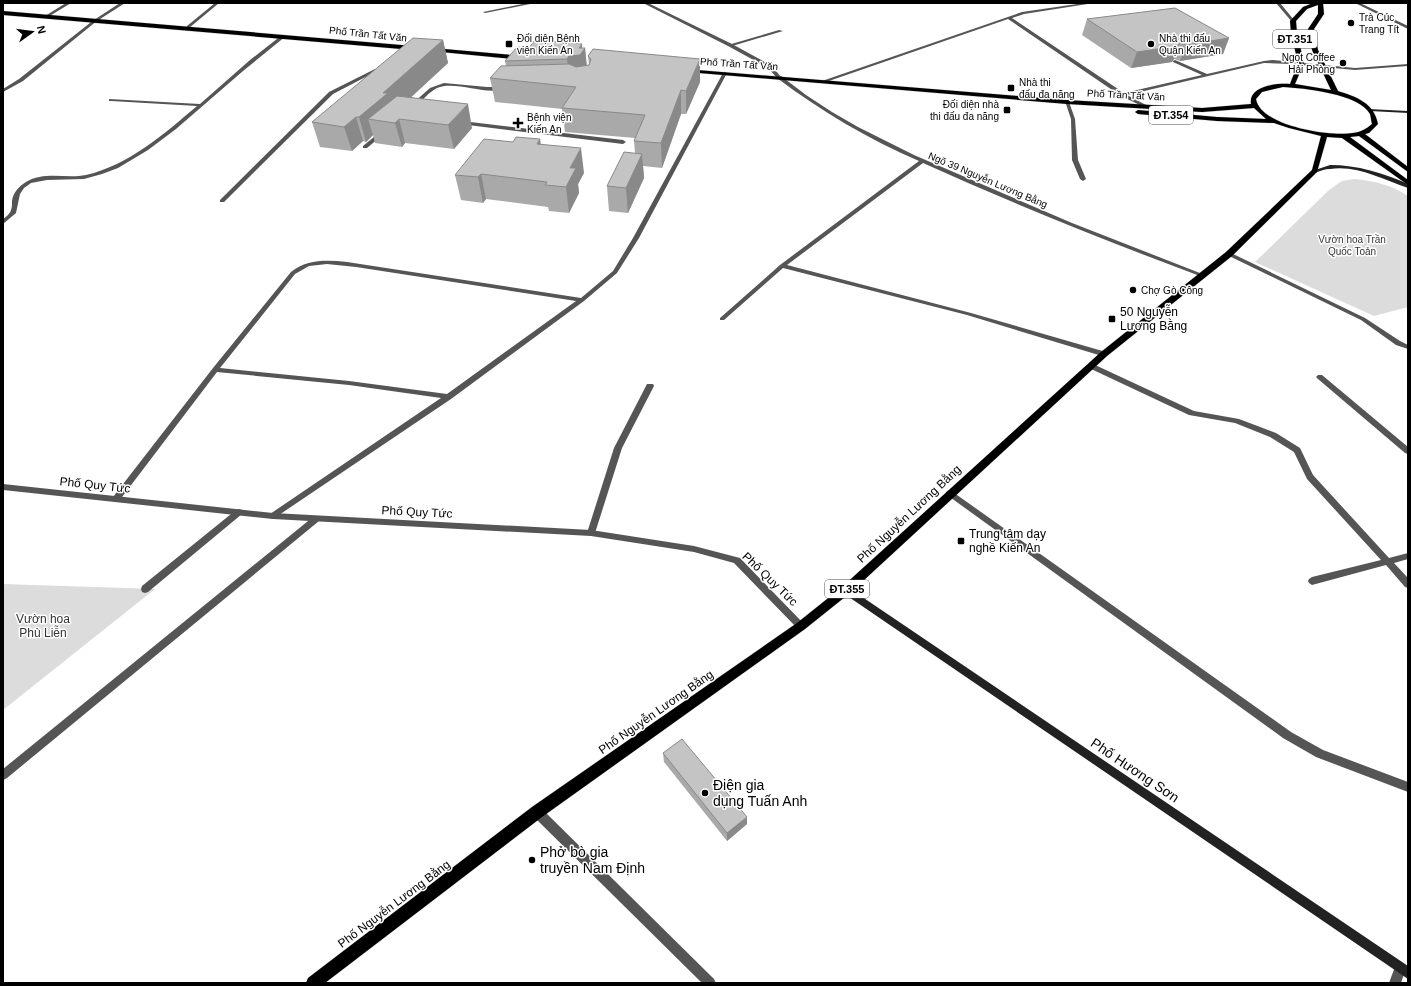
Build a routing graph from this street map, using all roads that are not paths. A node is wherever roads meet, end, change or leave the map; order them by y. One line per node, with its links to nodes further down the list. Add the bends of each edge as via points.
1 (69, 3): 12 (street)
2 (123, 3): 14 (street)
3 (217, 3): 16 (street)
4 (533, 3): 10 (street)
5 (645, 3): 20 (street, Ngõ 39 Nguyễn Lương Bằng)
6 (1092, 3): 13 (street, via 1023,13)
7 (1278, 3): 15 (street)
8 (1319, 3): 15 (main road, ĐT.351, via 1305,8); 27 (main road, ĐT.351, via 1320,14 1311,29 1315,50)
9 (1357, 3): 17 (street)
10 (485, 12)
11 (3, 13): 12 (main road, Phố Trần Tất Văn)
12 (47, 16): 14 (main road, Phố Trần Tất Văn)
13 (1009, 18): 33 (street); 38 (street)
14 (96, 20): 16 (main road, Phố Trần Tất Văn); 36 (street, via 21,80)
15 (1293, 21): 25 (main road, ĐT.351)
16 (188, 28): 19 (main road, Phố Trần Tất Văn)
17 (1408, 28)
18 (781, 32): 20 (street)
19 (284, 36): 21 (main road, Phố Trần Tất Văn, via 401,50); 41 (street)
20 (730, 45): 32 (street, Ngõ 39 Nguyễn Lương Bằng, via 770,67)
21 (419, 49)
22 (427, 50): 23 (main road)
23 (528, 58)
24 (1175, 61): 31 (street)
25 (1301, 63): 27 (street); 31 (street, via 1264,62); 34 (main road, ĐT.351)
26 (1408, 65): 27 (street, via 1370,69)
27 (1323, 66): 37 (main road, ĐT.351)
28 (381, 67): 60 (street, via 372,74 331,93)
29 (677, 70): 30 (main road, Phố Trần Tất Văn / ĐT.354)
30 (725, 73): 32 (main road, Phố Trần Tất Văn / ĐT.354); 65 (street, via 615,272)
31 (1207, 76): 38 (street)
32 (779, 77): 33 (main road, Phố Trần Tất Văn / ĐT.354); 55 (street, Ngõ 39 Nguyễn Lương Bằng, via 798,94 822,109)
33 (824, 81): 40 (main road, Phố Trần Tất Văn / ĐT.354)
34 (1292, 85): 37 (main road, via 1311,86); 43 (main road, via 1268,87 1258,92 1253,98)
35 (508, 87): 45 (street, via 488,89 442,84 433,88)
36 (3, 91)
37 (1335, 92): 44 (main road, via 1356,100)
38 (1123, 95): 42 (street)
39 (111, 100): 41 (street)
40 (1067, 102): 42 (main road, Phố Trần Tất Văn / ĐT.354); 47 (main road, Phố Trần Tất Văn / ĐT.354, via 1095,108 1217,120); 58 (street, via 1073,119 1075,160)
41 (200, 105): 61 (street, via 175,128 117,166 84,177 38,179 24,186 17,192 14,212)
42 (1144, 106): 43 (main road, Phố Trần Tất Văn / ĐT.354, via 1202,110)
43 (1255, 106): 47 (main road)
44 (1370, 110): 46 (street); 50 (main road, via 1374,115 1375,124 1373,128)
45 (407, 111)
46 (1408, 112)
47 (1275, 121): 51 (main road, via 1298,130)
48 (457, 122): 53 (street)
49 (384, 131): 54 (street)
50 (1361, 134): 52 (main road); 56 (main road)
51 (1324, 135): 52 (main road); 57 (main road)
52 (1344, 136): 59 (main road)
53 (623, 142)
54 (366, 147)
55 (921, 162): 63 (street); 64 (street, Ngõ 39 Nguyễn Lương Bằng, via 1115,243)
56 (1408, 170)
57 (1314, 171): 59 (street, via 1330,167 1352,169 1385,176); 62 (main road, Phố Nguyễn Lương Bằng / ĐT.355)
58 (1083, 180)
59 (1408, 185)
60 (222, 201)
61 (3, 222)
62 (1229, 254): 64 (main road, Phố Nguyễn Lương Bằng / ĐT.355); 67 (street, via 1363,318 1398,343)
63 (782, 266): 66 (street); 68 (street, via 969,314)
64 (1202, 275): 68 (main road, Phố Nguyễn Lương Bằng / ĐT.355)
65 (582, 300): 70 (street, via 392,271 333,264 306,265 293,273); 73 (street)
66 (722, 319)
67 (1408, 347)
68 (1104, 354): 69 (main road, Phố Nguyễn Lương Bằng / ĐT.355)
69 (1091, 366): 76 (main road, Phố Nguyễn Lương Bằng / ĐT.355); 83 (street, via 1192,413 1236,421 1273,435 1296,450 1310,477)
70 (214, 370): 73 (street, via 349,383); 77 (street)
71 (1320, 377): 74 (street)
72 (650, 386): 81 (street, via 618,448)
73 (448, 397): 79 (street)
74 (1408, 451)
75 (3, 487): 77 (street, Phố Quy Tức)
76 (950, 493): 87 (main road, Phố Nguyễn Lương Bằng / ĐT.355); 90 (street, via 1287,735 1320,754)
77 (116, 499): 78 (street, Phố Quy Tức)
78 (239, 512): 79 (street, Phố Quy Tức); 86 (street)
79 (273, 516): 80 (street, Phố Quy Tức)
80 (316, 519): 81 (street, Phố Quy Tức); 89 (street)
81 (591, 533): 88 (street, Phố Quy Tức, via 694,549 737,560)
82 (1408, 556): 83 (street)
83 (1386, 562): 84 (street); 85 (street)
84 (1312, 581)
85 (1408, 584)
86 (145, 589)
87 (846, 590): 88 (main road, Phố Nguyễn Lương Bằng / ĐT.355); 92 (street, Phố Hương Sơn)
88 (801, 626): 91 (main road, Phố Nguyễn Lương Bằng / ĐT.355)
89 (3, 775)
90 (1408, 787)
91 (537, 812): 93 (main road, Phố Nguyễn Lương Bằng / ĐT.355); 94 (street)
92 (1404, 971): 95 (street)
93 (313, 983)
94 (710, 983)
95 (1395, 983)

